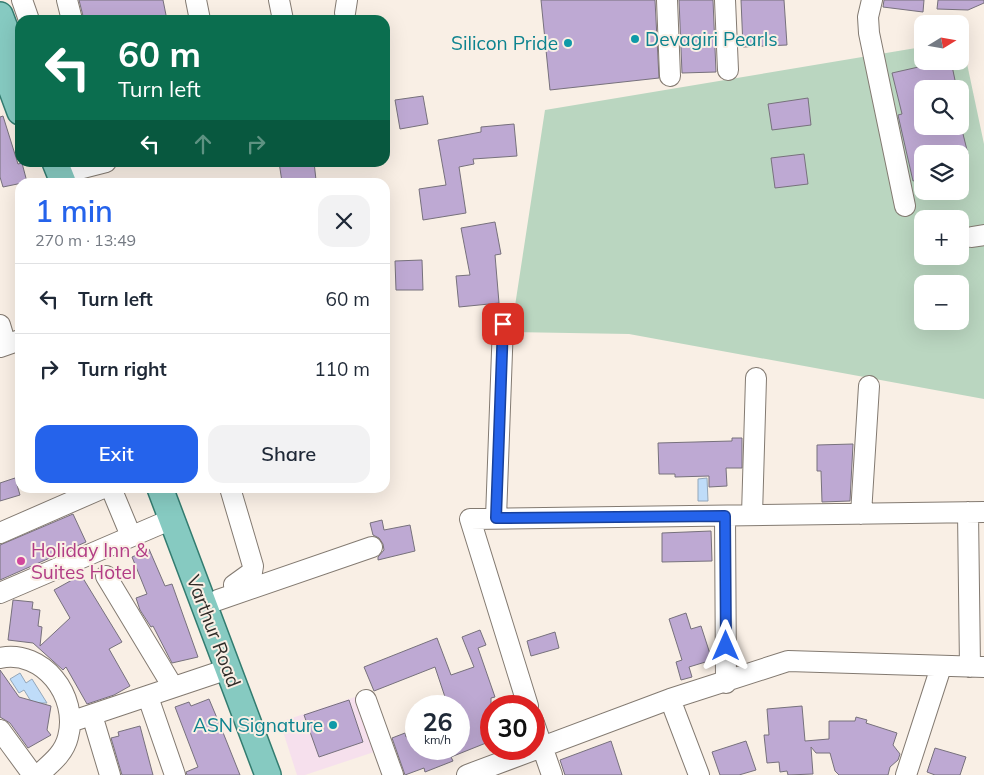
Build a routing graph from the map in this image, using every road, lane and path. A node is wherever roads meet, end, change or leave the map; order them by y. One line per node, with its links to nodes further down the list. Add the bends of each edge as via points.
1 (22, 0): 9 (street)
2 (68, 0): 10 (street)
3 (196, 0): 11 (street)
4 (278, 0): 12 (street)
5 (667, 0): 15 (street)
6 (725, 0): 14 (street)
7 (872, 0): 19 (street, via 869,33)
8 (0, 15): 13 (main road)
9 (27, 15)
10 (71, 15)
11 (199, 15)
12 (282, 15)
13 (10, 48): 16 (main road)
14 (728, 70)
15 (670, 76)
16 (15, 80)
17 (81, 167): 18 (street)
18 (52, 173)
19 (905, 206)
20 (503, 324): 34 (street)
21 (0, 325): 22 (street)
22 (9, 344)
23 (756, 378): 32 (street)
24 (869, 386): 31 (street)
25 (92, 493): 36 (street)
26 (113, 493): 37 (street)
27 (162, 493): 35 (main road, Varthur Road)
28 (178, 493): 41 (main road, Varthur Road)
29 (231, 493): 41 (street, via 253,566 252,572 234,585)
30 (976, 512): 31 (street); 44 (street)
31 (861, 514): 32 (street)
32 (752, 515): 33 (street)
33 (725, 516): 34 (street); 46 (street)
34 (496, 518): 48 (street, via 470,519)
35 (172, 519): 37 (street); 45 (main road, Varthur Road)
36 (0, 533)
37 (131, 536): 40 (street)
38 (372, 547): 41 (street)
39 (106, 576): 47 (street)
40 (0, 593)
41 (227, 597): 63 (main road, Varthur Road)
42 (0, 658): 53 (street, via 26,659 48,671 61,685 71,713)
43 (941, 667): 44 (street); 46 (street, via 788,661); 68 (street)
44 (977, 667)
45 (228, 669): 47 (street); 62 (main road, Varthur Road)
46 (726, 683): 50 (street)
47 (173, 687): 49 (street)
48 (525, 695)
49 (148, 697): 52 (street); 61 (street)
50 (670, 698): 55 (street); 67 (street)
51 (366, 700): 64 (street)
52 (92, 715): 53 (street); 60 (street)
53 (70, 722): 59 (street, via 68,737 60,754)
54 (0, 730): 58 (street)
55 (545, 745)
56 (545, 757): 66 (street)
57 (505, 760): 65 (street)
58 (33, 775)
59 (38, 775)
60 (110, 775)
61 (175, 775)
62 (268, 775)
63 (284, 775)
64 (393, 775)
65 (467, 775)
66 (552, 775)
67 (699, 775)
68 (906, 775)

